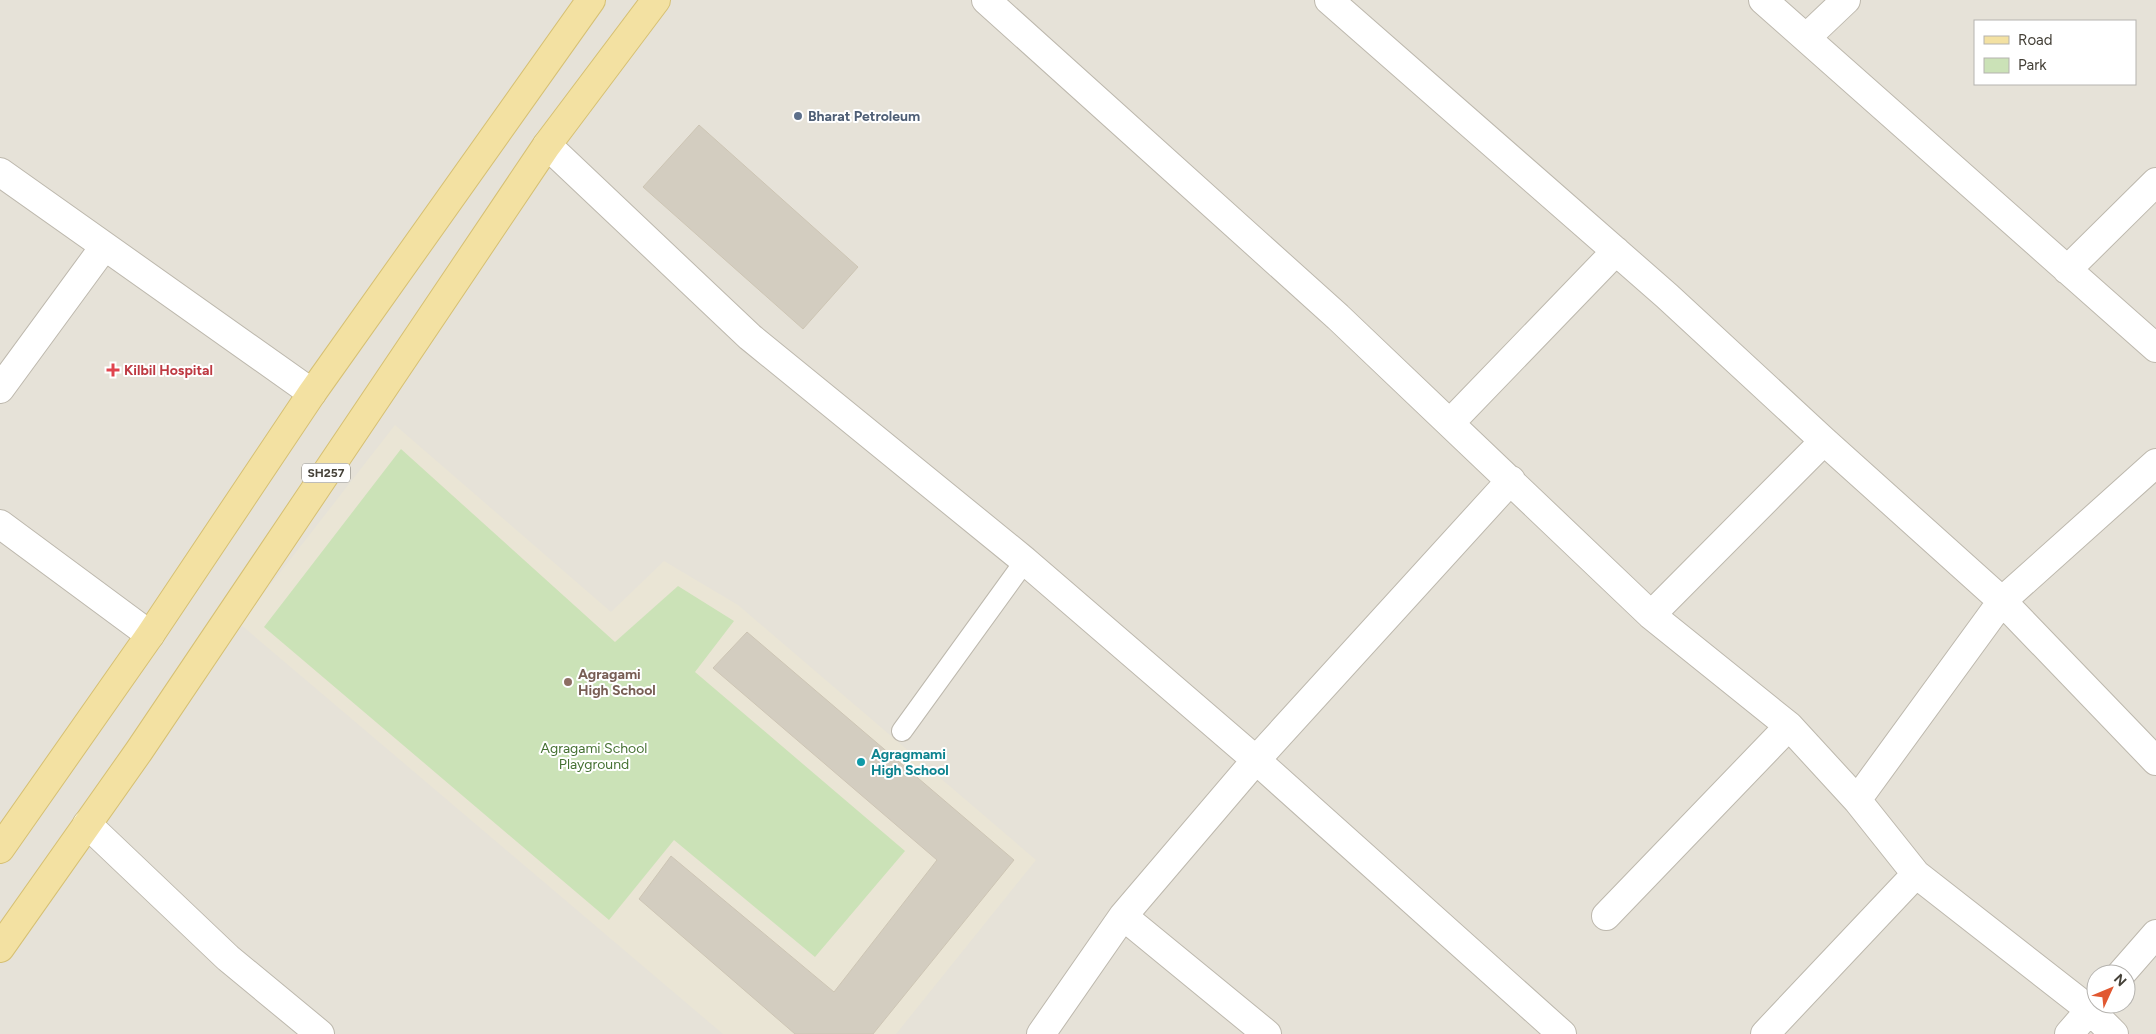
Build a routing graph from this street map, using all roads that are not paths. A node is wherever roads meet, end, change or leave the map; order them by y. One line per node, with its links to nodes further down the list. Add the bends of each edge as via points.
1 (590, 0): 16 (main road)
2 (656, 0): 8 (main road, SH257)
3 (986, 0): 17 (street, via 1338,317)
4 (1329, 0): 12 (street)
5 (1763, 0): 7 (street)
6 (1846, 0): 7 (street)
7 (1806, 38): 13 (street)
8 (547, 145): 22 (street, via 750,337); 31 (main road, SH257)
9 (0, 172): 11 (street)
10 (2156, 182): 13 (street)
11 (104, 247): 15 (street); 16 (street)
12 (1616, 251): 17 (street); 18 (street)
13 (2067, 270): 14 (street)
14 (2156, 348)
15 (0, 389)
16 (312, 393): 25 (main road)
17 (1450, 423): 20 (street)
18 (1824, 441): 23 (street); 24 (street)
19 (2156, 463): 23 (street)
20 (1511, 480): 24 (street); 28 (street)
21 (0, 524): 25 (street)
22 (1026, 561): 27 (lane); 28 (street)
23 (2002, 601): 29 (street); 30 (street)
24 (1652, 614): 26 (street)
25 (150, 635): 32 (main road)
26 (1790, 726): 30 (street); 35 (street)
27 (902, 731)
28 (1256, 760): 34 (street); 45 (street)
29 (2156, 762)
30 (1857, 800): 33 (street)
31 (87, 824): 37 (main road, SH257); 42 (street, via 228,958)
32 (0, 849)
33 (1916, 874): 39 (street); 46 (street)
34 (1123, 916): 43 (street); 44 (street)
35 (1606, 916)
36 (2156, 934): 38 (street)
37 (0, 948)
38 (2130, 964)
39 (2086, 1001)
40 (2086, 1014): 47 (street)
41 (2099, 1014): 48 (street)
42 (320, 1034)
43 (1041, 1034)
44 (1267, 1034)
45 (1562, 1034)
46 (1765, 1034)
47 (2069, 1034)
48 (2114, 1034)

